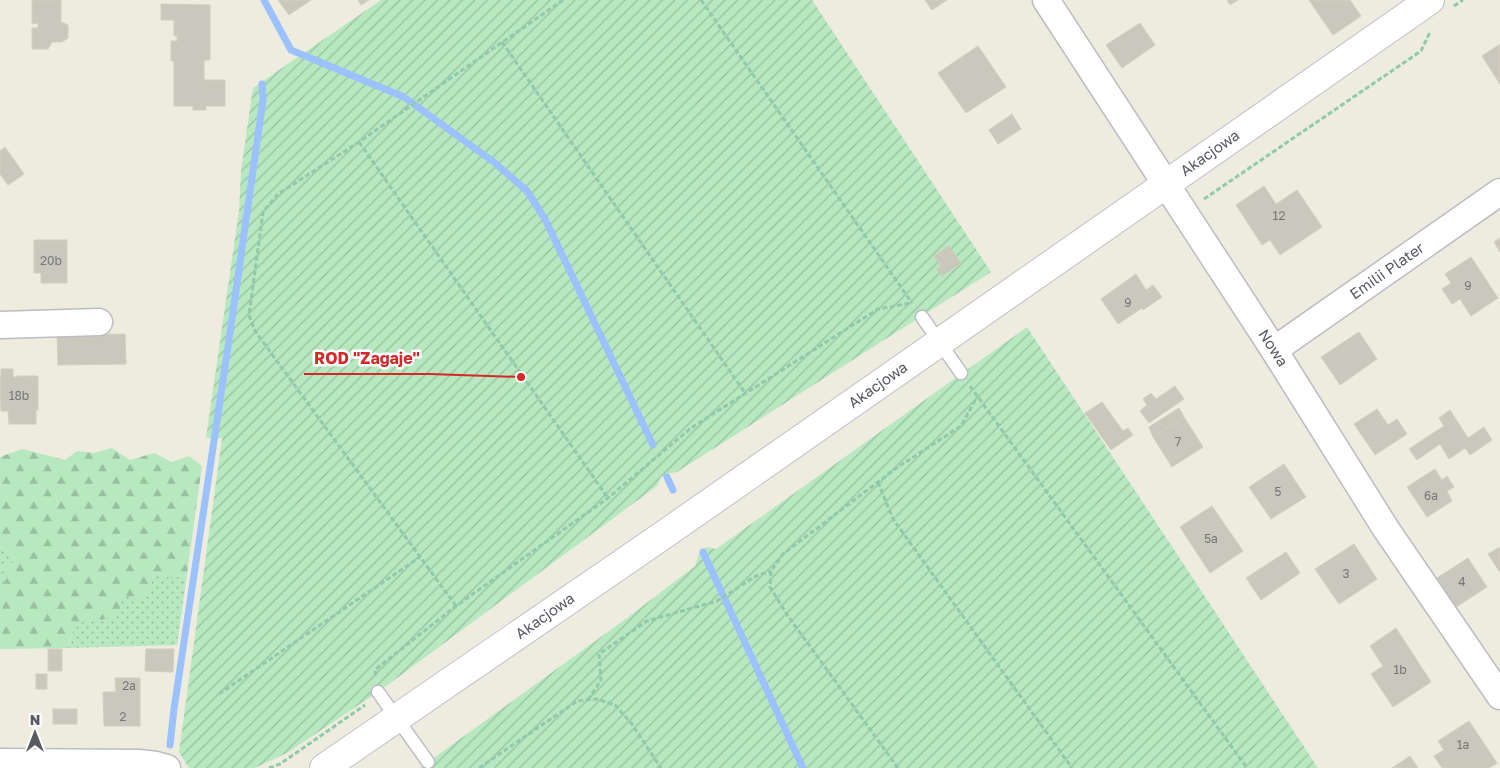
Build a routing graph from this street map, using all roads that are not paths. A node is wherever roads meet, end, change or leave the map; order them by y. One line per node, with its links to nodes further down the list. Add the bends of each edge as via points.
1 (1046, 0): 3 (street, Nowa)
2 (1440, 5): 3 (street, Akacjowa)
3 (1166, 184): 8 (street, Akacjowa); 9 (street, Nowa)
4 (1500, 192): 9 (street, Emilii Plater)
5 (922, 317): 8 (lane)
6 (99, 322): 7 (street)
7 (0, 325)
8 (939, 342): 10 (lane); 13 (street, Akacjowa)
9 (1274, 350): 12 (street, Nowa, via 1386,529)
10 (961, 373)
11 (379, 693): 13 (lane)
12 (1500, 696)
13 (396, 719): 15 (lane); 17 (street, Akacjowa)
14 (0, 762): 16 (street, via 139,763)
15 (428, 762)
16 (167, 768)
17 (324, 768)

